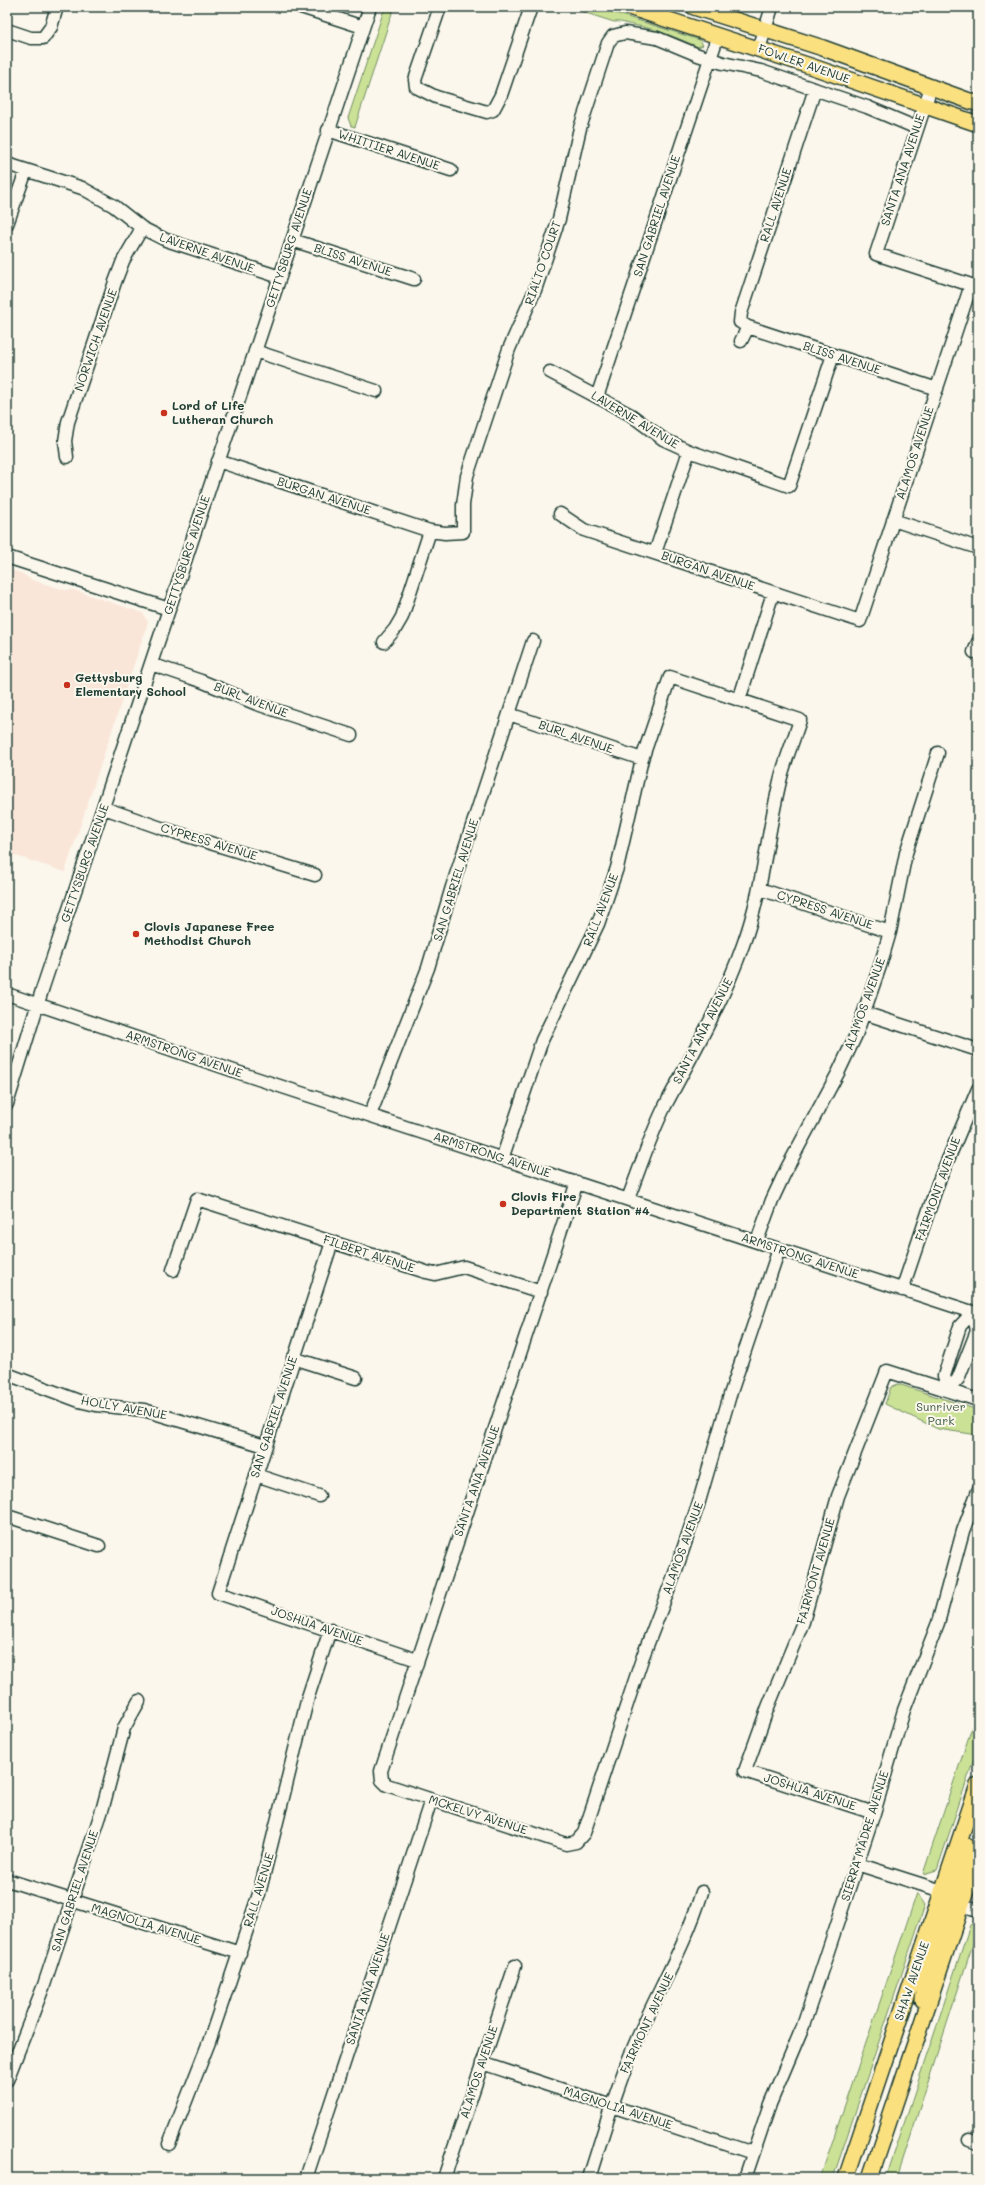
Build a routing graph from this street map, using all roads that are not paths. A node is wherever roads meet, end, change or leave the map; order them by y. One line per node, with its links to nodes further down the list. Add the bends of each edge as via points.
1 (57, 7): 10 (street, via 51,27 43,38 32,38)
2 (301, 7): 9 (street)
3 (370, 7): 9 (street, GETTYSBURG AVENUE)
4 (440, 7): 5 (street, via 415,80 416,87 436,97 487,112 493,110 501,95)
5 (531, 7)
6 (629, 7): 12 (main road, FOWLER AVENUE)
7 (694, 7): 11 (main road, FOWLER AVENUE)
8 (772, 7): 11 (street)
9 (363, 27): 22 (street, GETTYSBURG AVENUE)
10 (7, 30)
11 (765, 30): 14 (street); 16 (main road, FOWLER AVENUE)
12 (718, 35): 14 (main road, FOWLER AVENUE); 15 (street, SAN GABRIEL AVENUE)
13 (657, 38): 15 (street, FOWLER AVENUE); 46 (street, RIALTO COURT, via 625,34 613,36 608,43 580,128 556,226 535,290 510,349 467,476)
14 (759, 49): 19 (main road, FOWLER AVENUE)
15 (710, 59): 17 (street, FOWLER AVENUE, via 761,71); 39 (street, SAN GABRIEL AVENUE)
16 (931, 87): 18 (main road, FOWLER AVENUE); 19 (street, SANTA ANA AVENUE)
17 (814, 89): 21 (street, FOWLER AVENUE); 32 (street, RALL AVENUE, via 741,313)
18 (978, 104)
19 (925, 105): 20 (main road, FOWLER AVENUE); 21 (street, SANTA ANA AVENUE)
20 (978, 124)
21 (917, 128): 31 (street, SANTA ANA AVENUE, via 876,254)
22 (328, 130): 25 (street, WHITTIER AVENUE); 28 (street, GETTYSBURG AVENUE)
23 (7, 164): 24 (street, LAVERNE AVENUE)
24 (26, 170): 26 (street); 27 (street, LAVERNE AVENUE, via 88,191 114,206)
25 (451, 170)
26 (7, 224)
27 (142, 228): 29 (street, LAVERNE AVENUE, via 166,240); 41 (street, NORWICH AVENUE, via 123,261 70,415 65,441)
28 (292, 240): 29 (street, GETTYSBURG AVENUE); 30 (street, BLISS AVENUE)
29 (280, 277): 34 (street, GETTYSBURG AVENUE)
30 (414, 280)
31 (971, 286): 37 (street, ALAMOS AVENUE)
32 (744, 324): 33 (street); 35 (street, BLISS AVENUE)
33 (741, 341)
34 (255, 351): 38 (street); 42 (street, GETTYSBURG AVENUE)
35 (833, 355): 37 (street, BLISS AVENUE); 40 (street, LAVERNE AVENUE, via 789,486)
36 (550, 372): 39 (street, LAVERNE AVENUE)
37 (937, 389): 44 (street, ALAMOS AVENUE)
38 (376, 392)
39 (597, 397): 40 (street, LAVERNE AVENUE, via 631,415 663,439)
40 (689, 451): 48 (street)
41 (67, 457)
42 (218, 461): 45 (street, BURGAN AVENUE); 51 (street, GETTYSBURG AVENUE)
43 (560, 514): 48 (street, BURGAN AVENUE, via 584,530)
44 (893, 520): 47 (street); 52 (street, ALAMOS AVENUE)
45 (430, 531): 46 (street, BURGAN AVENUE); 54 (street, via 402,616)
46 (463, 532)
47 (978, 548)
48 (655, 554): 50 (street, BURGAN AVENUE)
49 (7, 557): 51 (street)
50 (773, 593): 52 (street, BURGAN AVENUE); 56 (street)
51 (169, 609): 55 (street, GETTYSBURG AVENUE)
52 (860, 621)
53 (533, 641): 57 (street, SAN GABRIEL AVENUE)
54 (384, 642)
55 (151, 664): 58 (street, BURL AVENUE, via 256,704); 61 (street, GETTYSBURG AVENUE)
56 (739, 700): 60 (street, RALL AVENUE, via 670,677); 63 (street, SANTA ANA AVENUE, via 800,720 781,776)
57 (509, 714): 60 (street, BURL AVENUE); 71 (street, SAN GABRIEL AVENUE, via 428,968)
58 (351, 735)
59 (938, 753): 64 (street, ALAMOS AVENUE, via 906,853)
60 (642, 759): 72 (street, RALL AVENUE, via 617,868 598,924 542,1040)
61 (104, 808): 62 (street, CYPRESS AVENUE); 66 (street, GETTYSBURG AVENUE)
62 (315, 875)
63 (760, 889): 64 (street, CYPRESS AVENUE); 74 (street, SANTA ANA AVENUE, via 744,944 727,987 665,1107)
64 (890, 932): 67 (street, ALAMOS AVENUE)
65 (7, 994): 66 (street, ARMSTRONG AVENUE)
66 (38, 1005): 70 (street, GETTYSBURG AVENUE); 71 (street, ARMSTRONG AVENUE)
67 (864, 1013): 68 (street); 75 (street, ALAMOS AVENUE, via 838,1073 778,1187)
68 (978, 1050)
69 (978, 1089): 79 (street, FAIRMONT AVENUE, via 938,1183)
70 (7, 1104)
71 (370, 1115): 72 (street, ARMSTRONG AVENUE)
72 (502, 1159): 73 (street, ARMSTRONG AVENUE)
73 (577, 1182): 74 (street, ARMSTRONG AVENUE); 80 (street, SANTA ANA AVENUE)
74 (628, 1199): 75 (street, ARMSTRONG AVENUE)
75 (758, 1241): 77 (street, ARMSTRONG AVENUE)
76 (332, 1242): 78 (street, FILBERT AVENUE, via 197,1199); 80 (street, FILBERT AVENUE, via 426,1272 435,1274 464,1267); 82 (street, SAN GABRIEL AVENUE)
77 (779, 1248): 79 (street, ARMSTRONG AVENUE); 103 (street, ALAMOS AVENUE, via 675,1573 643,1656 584,1833)
78 (173, 1270)
79 (902, 1290): 81 (street, ARMSTRONG AVENUE)
80 (541, 1292): 95 (street, SANTA ANA AVENUE)
81 (975, 1313): 85 (street, via 977,1330 958,1379); 85 (street, via 960,1326 944,1376)
82 (293, 1358): 84 (street); 87 (street, SAN GABRIEL AVENUE)
83 (7, 1374): 87 (street, HOLLY AVENUE, via 79,1401 144,1410)
84 (356, 1378)
85 (948, 1390): 86 (street); 97 (street, FAIRMONT AVENUE, via 887,1371 838,1496 803,1622)
86 (978, 1400)
87 (265, 1446): 88 (street, SAN GABRIEL AVENUE)
88 (256, 1475): 90 (street); 93 (street, SAN GABRIEL AVENUE)
89 (978, 1491): 101 (street, SIERRA MADRE AVENUE, via 963,1531 938,1623 904,1710)
90 (319, 1496)
91 (7, 1516): 92 (street)
92 (99, 1546)
93 (218, 1592): 94 (street, JOSHUA AVENUE)
94 (330, 1630): 95 (street, JOSHUA AVENUE); 112 (street, RALL AVENUE, via 308,1697 259,1894)
95 (417, 1660): 98 (street, SANTA ANA AVENUE, via 382,1771)
96 (139, 1701): 109 (street, SAN GABRIEL AVENUE, via 124,1728 103,1807)
97 (745, 1771): 101 (street, JOSHUA AVENUE)
98 (382, 1780): 100 (street, MCKELVY AVENUE, via 387,1785)
99 (978, 1785): 107 (main road, SHAW AVENUE)
100 (431, 1800): 103 (street, MCKELVY AVENUE, via 566,1844); 120 (street, SANTA ANA AVENUE)
101 (874, 1814): 105 (street, SIERRA MADRE AVENUE)
102 (978, 1814): 110 (main road, via 954,1889 955,1899)
103 (576, 1842)
104 (978, 1855): 110 (main road, SHAW AVENUE)
105 (857, 1864): 107 (street); 119 (street, SIERRA MADRE AVENUE, via 803,2026 770,2104)
106 (7, 1880): 109 (street, MAGNOLIA AVENUE)
107 (942, 1891): 114 (main road, via 947,1900 947,1913 926,1978); 124 (main road, SHAW AVENUE)
108 (702, 1892): 117 (street, FAIRMONT AVENUE, via 692,1924 639,2035)
109 (71, 1901): 112 (street, MAGNOLIA AVENUE); 116 (street, SAN GABRIEL AVENUE, via 44,1985)
110 (961, 1906): 111 (street); 114 (main road, SHAW AVENUE)
111 (978, 1911)
112 (240, 1953): 118 (street, RALL AVENUE)
113 (515, 1966): 115 (street, ALAMOS AVENUE)
114 (919, 2033): 125 (main road, SHAW AVENUE)
115 (482, 2063): 117 (street, MAGNOLIA AVENUE); 121 (street, ALAMOS AVENUE)
116 (7, 2080)
117 (612, 2106): 119 (street, MAGNOLIA AVENUE); 122 (street, FAIRMONT AVENUE)
118 (169, 2144)
119 (753, 2153): 123 (street, SIERRA MADRE AVENUE)
120 (306, 2178)
121 (444, 2178)
122 (589, 2178)
123 (745, 2178)
124 (846, 2178)
125 (870, 2178)

